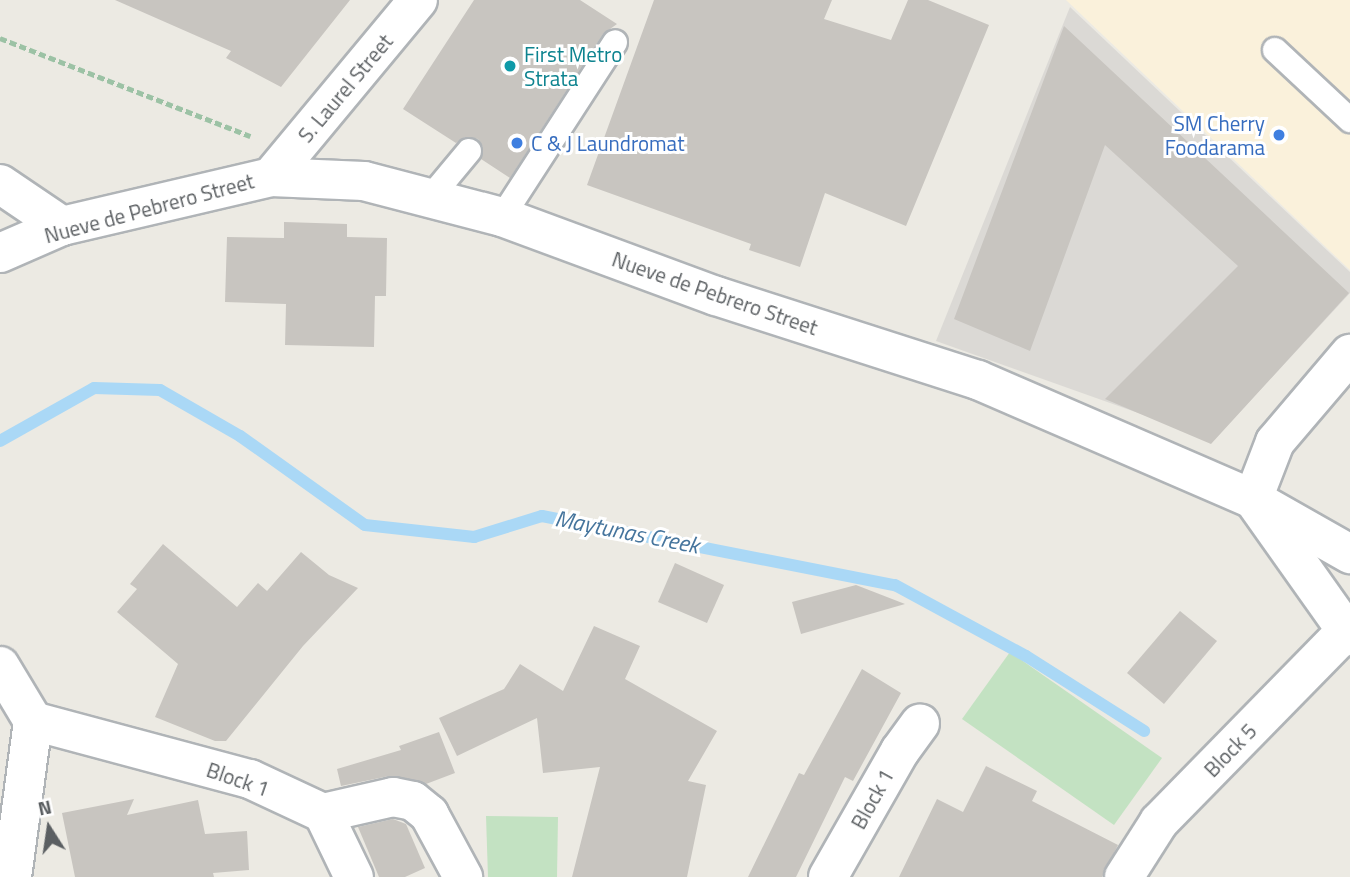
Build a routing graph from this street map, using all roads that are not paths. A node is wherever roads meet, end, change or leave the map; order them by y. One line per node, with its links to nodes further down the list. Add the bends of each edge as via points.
1 (418, 0): 6 (street, S. Laurel Street)
2 (615, 42): 9 (lane)
3 (1275, 50): 4 (lane)
4 (1350, 121)
5 (469, 151): 8 (lane)
6 (281, 164): 8 (street, Nueve de Pebrero Street); 10 (street, Nueve de Pebrero Street)
7 (0, 184): 10 (street)
8 (430, 198): 9 (street, Nueve de Pebrero Street)
9 (502, 217): 13 (street, Nueve de Pebrero Street, via 716,296 978,380)
10 (62, 226): 11 (street, Nueve de Pebrero Street)
11 (0, 253)
12 (1350, 354): 13 (street, via 1275,442)
13 (1253, 499): 14 (street, Nueve de Pebrero Street); 15 (street)
14 (1350, 554)
15 (1348, 633): 24 (street, Block 5, via 1159,822)
16 (0, 666): 17 (street)
17 (33, 721): 19 (street, Block 1, via 250,779); 20 (street)
18 (920, 723): 23 (street, Block 1)
19 (323, 813): 21 (street); 22 (street, via 393,797 413,801 429,814)
20 (12, 877)
21 (354, 877)
22 (463, 877)
23 (828, 877)
24 (1124, 877)

